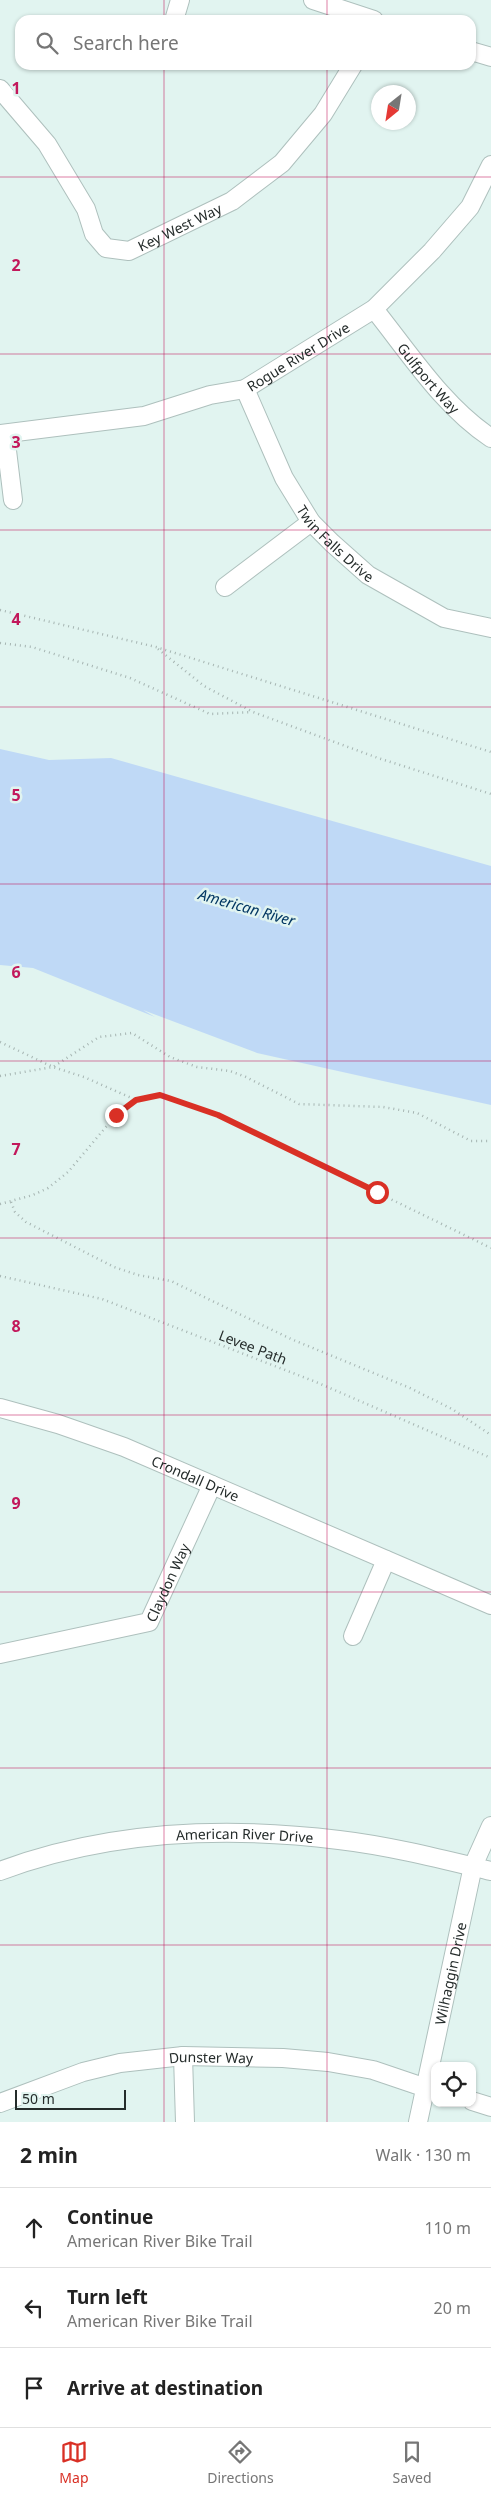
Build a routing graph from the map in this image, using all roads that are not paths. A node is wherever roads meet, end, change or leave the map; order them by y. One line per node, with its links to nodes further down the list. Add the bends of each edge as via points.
1 (313, 0): 2 (street)
2 (358, 15)
3 (476, 52): 4 (street)
4 (491, 57)
5 (350, 70): 6 (street, Key West Way, via 323,114 282,163 232,201 129,251 106,248 94,234 86,209 47,144)
6 (0, 89)
7 (491, 165): 8 (street, Rogue River Drive, via 470,207)
8 (374, 310): 9 (street, Rogue River Drive); 11 (street, Gulfport Way, via 452,405)
9 (245, 389): 10 (street, Rogue River Drive, via 210,395 144,416); 13 (street, Twin Falls Drive, via 284,478)
10 (3, 434): 12 (street, Rogue River Drive)
11 (491, 438)
12 (13, 500)
13 (311, 522): 14 (street); 15 (street, Twin Falls Drive, via 368,575 444,618)
14 (225, 587)
15 (491, 628)
16 (0, 1408): 17 (street, Crondall Drive, via 116,1444)
17 (212, 1484): 18 (street, Crondall Drive); 21 (street, Claydon Way, via 149,1622)
18 (386, 1560): 19 (street, Crondall Drive); 20 (street)
19 (491, 1605)
20 (353, 1636)
21 (0, 1654)
22 (491, 1826): 23 (street, Wilhaggin Drive)
23 (473, 1866): 24 (street, American River Drive, via 340,1840 224,1834 128,1839 86,1845); 25 (street, American River Drive); 27 (street, Wilhaggin Drive)
24 (0, 1871)
25 (491, 1871)
26 (183, 2056): 27 (street, Dunster Way, via 328,2062 373,2070); 28 (street, Dunster Way, via 120,2063 84,2072); 31 (street)
27 (429, 2089): 32 (street, Wilhaggin Drive)
28 (0, 2103)
29 (476, 2103): 30 (street)
30 (491, 2107)
31 (186, 2122)
32 (418, 2122)

